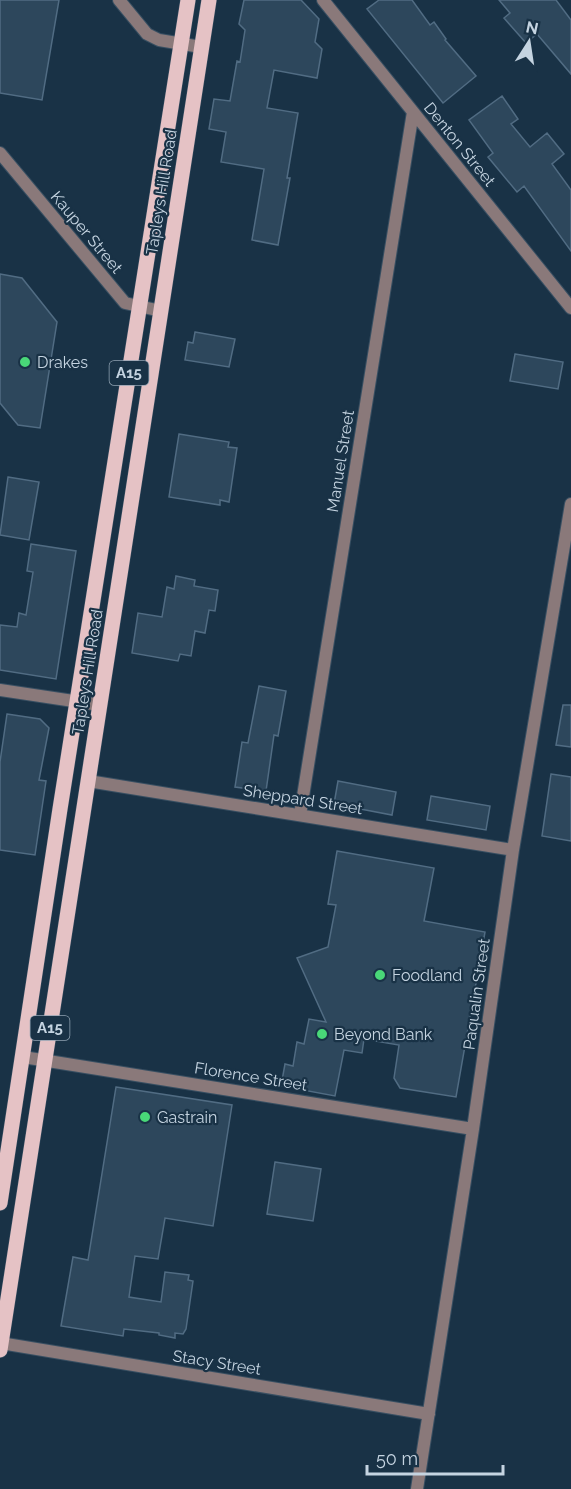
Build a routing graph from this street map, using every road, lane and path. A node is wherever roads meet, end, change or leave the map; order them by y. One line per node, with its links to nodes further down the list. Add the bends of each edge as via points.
1 (119, 0): 5 (street, via 147,34)
2 (188, 0): 5 (main road, Tapleys Hill Road / A15)
3 (209, 0): 6 (main road, Tapleys Hill Road / A15)
4 (323, 0): 7 (street, Denton Street)
5 (182, 44): 6 (street); 9 (main road, Tapleys Hill Road / A15)
6 (201, 47): 11 (main road, Tapleys Hill Road / A15)
7 (413, 112): 10 (street, Denton Street); 17 (street, Manuel Street)
8 (0, 153): 9 (street, Kauper Street, via 125,303)
9 (139, 307): 11 (street, Kauper Street); 14 (main road, Tapleys Hill Road / A15)
10 (571, 308)
11 (161, 311): 15 (main road, Tapleys Hill Road / A15)
12 (571, 504): 18 (street, Paqualin Street)
13 (0, 690): 14 (street)
14 (79, 702): 15 (street); 19 (main road, Tapleys Hill Road / A15)
15 (100, 705): 16 (main road, Tapleys Hill Road / A15)
16 (88, 781): 17 (street, Sheppard Street); 20 (main road, Tapleys Hill Road / A15)
17 (300, 815): 18 (street, Sheppard Street)
18 (513, 850): 21 (street, Paqualin Street)
19 (23, 1057): 20 (street, Florence Street); 22 (main road, Tapleys Hill Road / A15)
20 (45, 1060): 21 (street, Florence Street); 23 (main road, Tapleys Hill Road / A15)
21 (473, 1129): 24 (street, Paqualin Street)
22 (0, 1203)
23 (0, 1345): 24 (street, Stacy Street)
24 (429, 1414): 25 (street, Paqualin Street)
25 (417, 1489)

